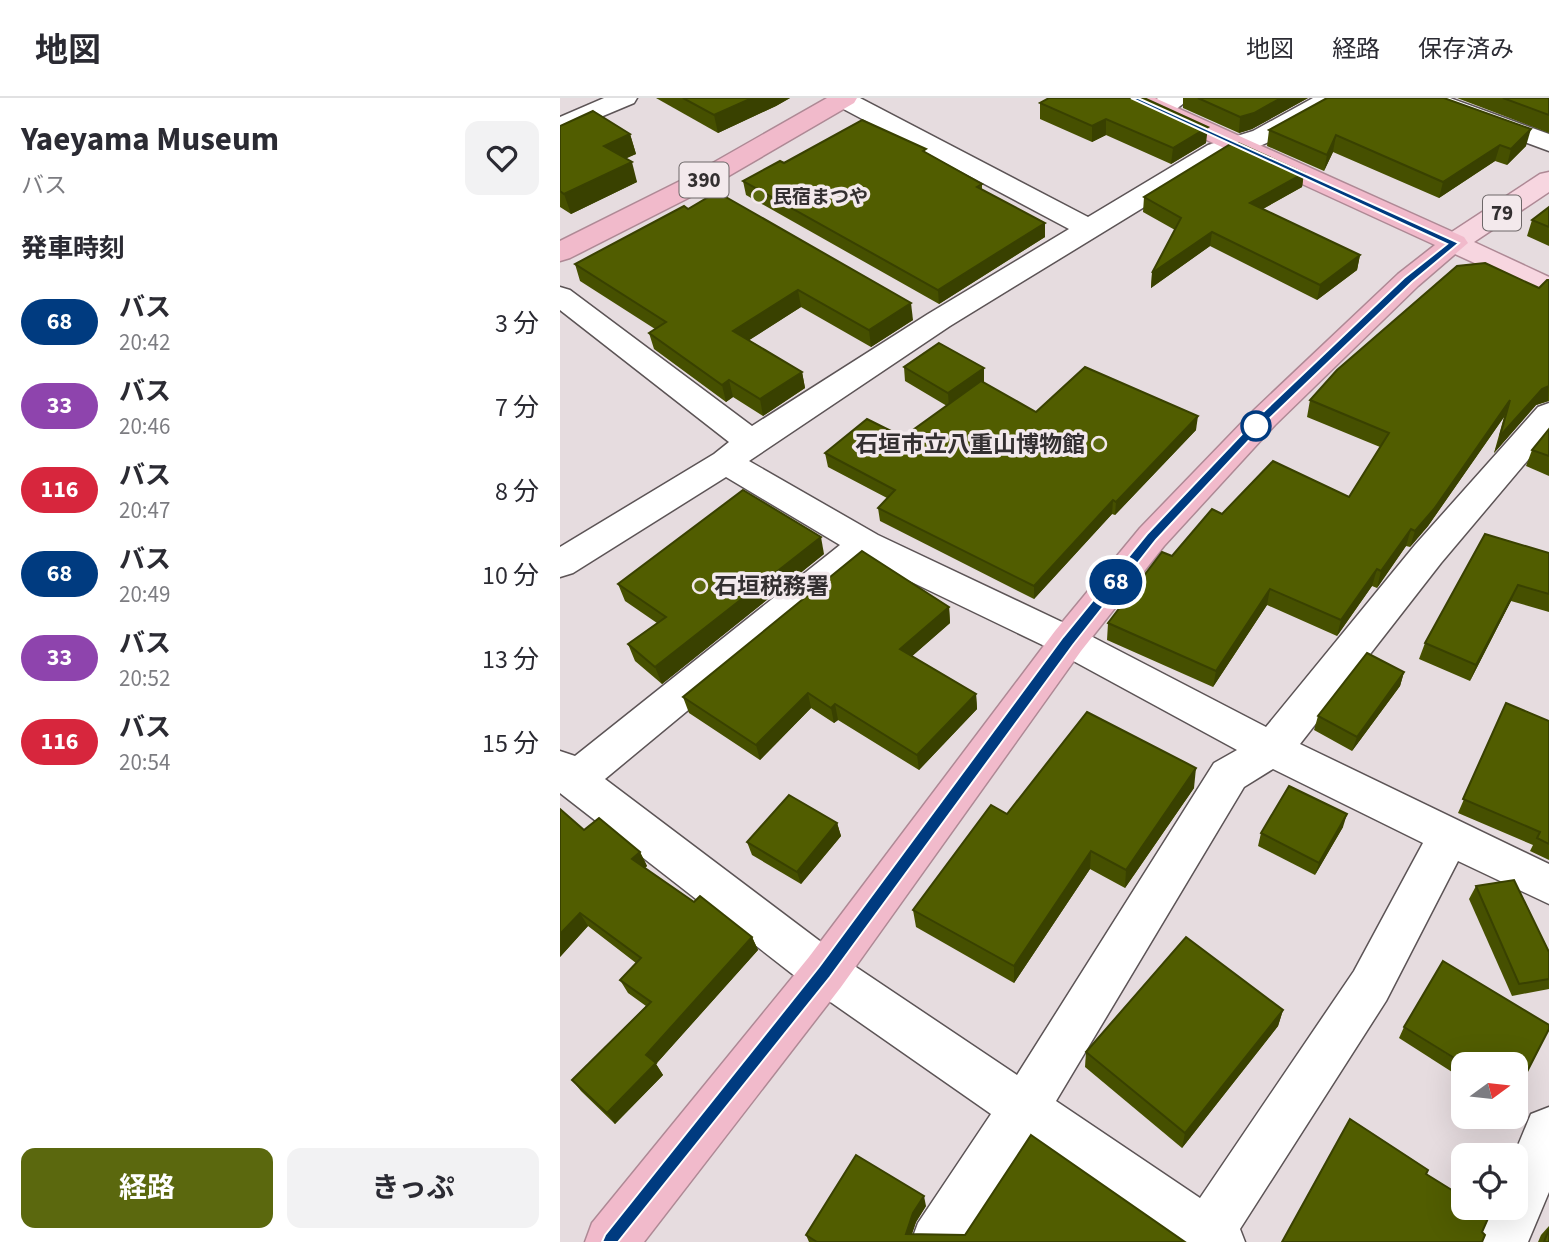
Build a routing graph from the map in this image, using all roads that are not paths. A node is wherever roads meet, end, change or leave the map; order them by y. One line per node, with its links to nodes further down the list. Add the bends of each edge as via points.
1 (625, 98): 8 (street)
2 (844, 98): 12 (street); 14 (highway, 390, via 711,189)
3 (1330, 98): 10 (street)
4 (1427, 98): 7 (street)
5 (1506, 98): 7 (street)
6 (1156, 101): 10 (highway)
7 (1480, 120): 9 (street)
8 (560, 126)
9 (1549, 143)
10 (1244, 146): 12 (street, via 1217,151); 13 (highway)
11 (1549, 180): 13 (main road, 79)
12 (1089, 229): 18 (street, via 927,313)
13 (1454, 243): 15 (main road); 21 (highway, via 1408,280 1264,418 1152,537)
14 (560, 252)
15 (1549, 288)
16 (560, 296): 18 (street)
17 (1549, 414): 22 (street, via 1428,554)
18 (738, 452): 19 (street); 20 (street)
19 (865, 544): 21 (street); 23 (street)
20 (560, 564)
21 (1068, 641): 22 (street); 26 (highway)
22 (1272, 748): 24 (street); 27 (street, via 1229,775)
23 (567, 774): 26 (street)
24 (1449, 835): 25 (street); 29 (street, via 1370,986)
25 (1549, 885)
26 (825, 972): 27 (street); 30 (highway)
27 (1023, 1110): 29 (street); 31 (street)
28 (1549, 1132): 32 (street)
29 (1213, 1238)
30 (611, 1242)
31 (937, 1242)
32 (1502, 1242)

